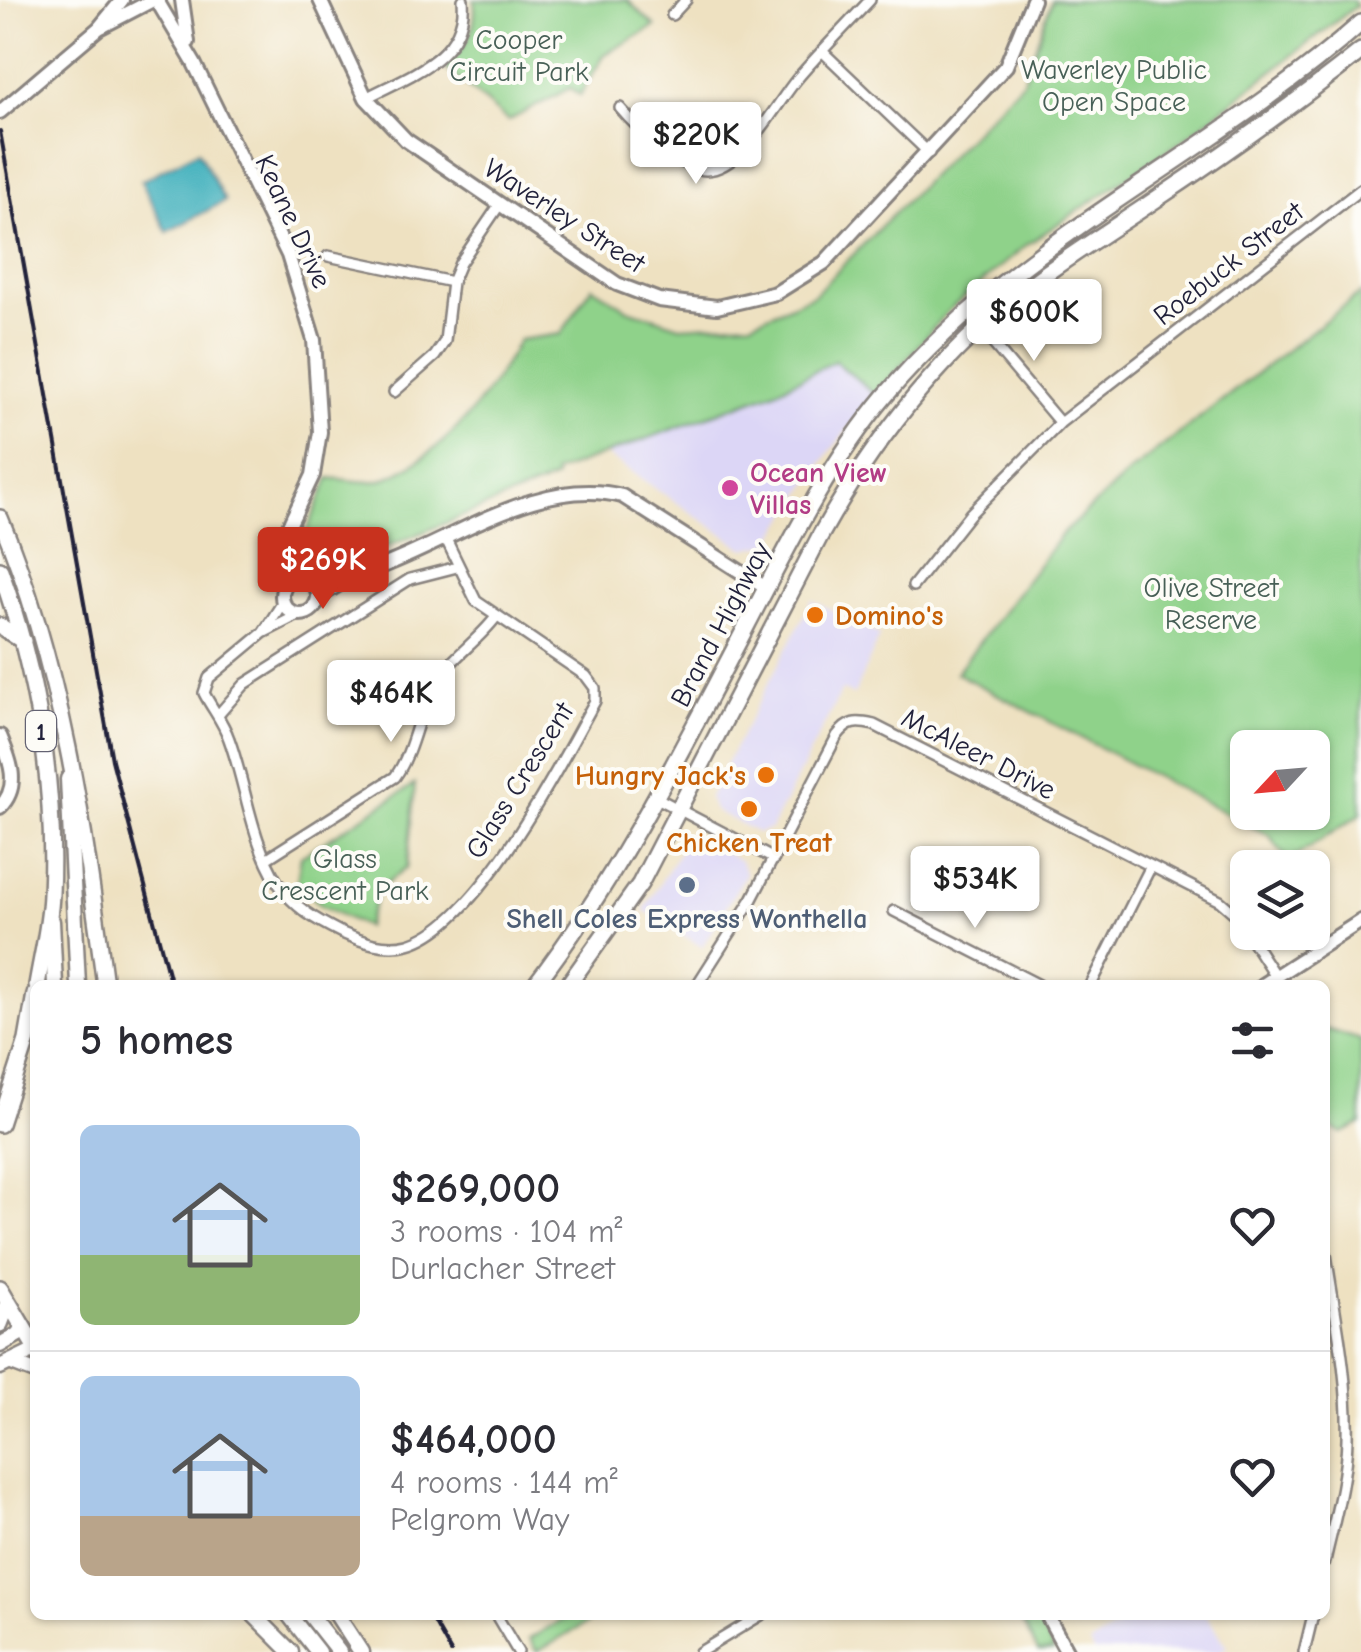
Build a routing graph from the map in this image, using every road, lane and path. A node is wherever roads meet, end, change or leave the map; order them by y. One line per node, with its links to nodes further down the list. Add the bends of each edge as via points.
1 (122, 0): 10 (street)
2 (179, 0): 8 (street); 14 (street, Keane Drive)
3 (320, 0): 15 (street, Waverley Street)
4 (463, 0): 15 (street, via 460,28 447,50)
5 (686, 0): 9 (street)
6 (870, 0): 12 (street)
7 (1033, 0): 18 (street, Waverley Street, via 1006,66)
8 (153, 2): 10 (street); 14 (street, Keane Drive)
9 (672, 15)
10 (99, 28): 17 (street)
11 (1355, 28): 13 (street); 35 (highway, Brand Highway, via 966,310 896,383 848,446)
12 (823, 52): 16 (street, via 755,138 723,166 692,167 638,130); 18 (street)
13 (1360, 55): 23 (highway, Brand Highway, via 1069,257)
14 (194, 62): 27 (street, Keane Drive, via 288,255 314,340 320,432 313,475)
15 (366, 98): 20 (street, Waverley Street, via 406,140)
16 (620, 108)
17 (0, 112)
18 (929, 153): 20 (street, Waverley Street, via 824,264 776,294 717,307 659,300 617,284)
19 (1361, 189): 25 (street, Roebuck Street)
20 (500, 204): 22 (street)
21 (328, 256): 22 (street)
22 (452, 282): 24 (street, via 445,340)
23 (980, 328): 25 (street); 37 (highway, Brand Highway, via 899,414 851,480)
24 (394, 392)
25 (1060, 423): 34 (street, Roebuck Street, via 970,514)
26 (0, 518): 46 (highway, 1, via 45,641)
27 (293, 523): 32 (street, via 292,544); 33 (street, Keane Drive, via 283,549)
28 (446, 538): 29 (street, Glass Crescent); 31 (street); 35 (street, via 537,502 597,490 622,496)
29 (457, 567): 40 (street, Glass Crescent, via 476,601); 44 (street, via 410,579 245,684)
30 (0, 570): 43 (highway, 1)
31 (354, 574): 32 (street); 36 (street)
32 (306, 580): 33 (street); 36 (street)
33 (286, 585): 38 (street)
34 (913, 586)
35 (766, 588): 37 (street); 47 (highway, Brand Highway)
36 (318, 597): 39 (street)
37 (786, 600): 49 (highway, Brand Highway)
38 (283, 602): 39 (street); 42 (street)
39 (300, 614): 42 (street)
40 (496, 617): 50 (street, via 436,682 395,776); 50 (street, Glass Crescent, via 586,676 594,701 543,795 454,916 407,944 360,940 310,918 288,898)
41 (0, 626): 43 (highway)
42 (263, 633): 44 (street, Glass Crescent, via 209,678 204,693)
43 (23, 642): 53 (highway, 1, via 46,761)
44 (219, 714): 50 (street, Glass Crescent)
45 (0, 736): 48 (street, via 14,776)
46 (65, 743): 59 (main road); 60 (highway, 1)
47 (657, 798): 49 (street); 61 (highway, Brand Highway)
48 (0, 807)
49 (680, 812): 51 (street); 62 (highway, Brand Highway, via 640,884)
50 (266, 859)
51 (774, 860): 52 (street, McAleer Drive, via 837,736 858,721); 63 (street, McAleer Drive)
52 (1151, 866): 56 (street, McAleer Drive, via 1228,908); 65 (street)
53 (52, 896): 57 (highway, 1); 58 (main road)
54 (894, 911): 64 (street)
55 (1361, 921): 56 (street)
56 (1275, 976): 66 (street)
57 (37, 980)
58 (55, 980)
59 (78, 980)
60 (104, 980)
61 (539, 980)
62 (572, 980)
63 (700, 980)
64 (1029, 980)
65 (1094, 980)
66 (1269, 980)
67 (30, 1023): 68 (highway)
68 (0, 1124)
69 (1330, 1282): 77 (street, via 1347,1439)
70 (4, 1296): 71 (highway); 72 (highway)
71 (0, 1324)
72 (30, 1327): 73 (main road)
73 (0, 1345)
74 (30, 1351): 75 (main road)
75 (5, 1365): 76 (main road)
76 (30, 1371)
77 (1330, 1538)
78 (259, 1620): 86 (main road)
79 (293, 1620): 87 (main road)
80 (314, 1620): 88 (main road)
81 (340, 1620): 89 (main road)
82 (499, 1620): 90 (street)
83 (753, 1620): 91 (street)
84 (1050, 1620): 92 (street)
85 (1312, 1620): 93 (street)
86 (291, 1652)
87 (318, 1652)
88 (338, 1652)
89 (361, 1652)
90 (518, 1652)
91 (700, 1652)
92 (1067, 1652)
93 (1304, 1652)

